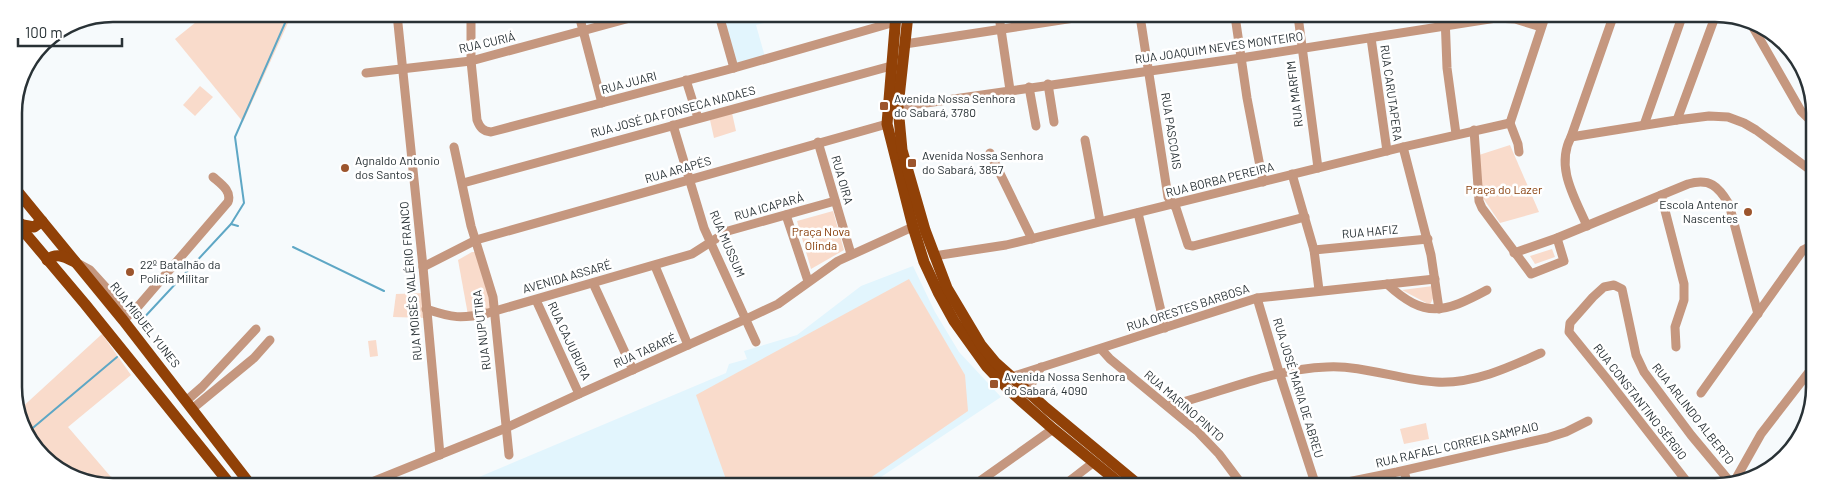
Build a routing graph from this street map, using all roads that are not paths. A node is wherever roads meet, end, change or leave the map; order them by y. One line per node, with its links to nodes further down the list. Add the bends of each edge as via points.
1 (398, 22): 32 (street, RUA MOISÉS VALÉRIO FRANCO)
2 (471, 22): 29 (street, RUA JUARI)
3 (581, 22): 23 (street)
4 (616, 22): 23 (street, RUA CURIÁ)
5 (721, 22): 31 (street)
6 (886, 22): 31 (street, RUA JUARI)
7 (896, 22): 30 (main road)
8 (907, 22): 26 (main road)
9 (1000, 22): 22 (street)
10 (1047, 22): 22 (street)
11 (1141, 22): 33 (street, RUA PASCOAIS)
12 (1236, 22): 28 (street)
13 (1299, 22): 27 (street, RUA MARFIM)
14 (1441, 22): 25 (street, RUA JOAQUIM NEVES MONTEIRO)
15 (1445, 22): 51 (street, via 1447,68)
16 (1524, 22): 21 (street, RUA JOAQUIM NEVES MONTEIRO)
17 (1543, 22): 21 (street)
18 (1611, 22): 52 (street)
19 (1680, 22): 48 (street)
20 (1712, 22): 43 (street)
21 (1541, 27): 45 (street)
22 (1001, 29): 26 (street); 38 (street)
23 (583, 31): 29 (street, RUA CURIÁ); 39 (street)
24 (1756, 32): 41 (street)
25 (1371, 38): 27 (street, RUA JOAQUIM NEVES MONTEIRO); 57 (street, RUA CARUTAPERA)
26 (905, 44): 40 (main road)
27 (1302, 49): 28 (street, RUA JOAQUIM NEVES MONTEIRO); 61 (street, RUA MARFIM)
28 (1241, 58): 33 (street, RUA JOAQUIM NEVES MONTEIRO); 65 (street)
29 (471, 61): 32 (street, RUA CURIÁ); 39 (street, RUA JUARI, via 477,120 485,131 498,131)
30 (891, 66): 42 (street, RUA JOSÉ DA FONSECA NADAES); 46 (main road)
31 (734, 68): 35 (street, RUA JUARI)
32 (402, 69): 34 (street, RUA CURIÁ); 93 (street, RUA MOISÉS VALÉRIO FRANCO)
33 (1149, 71): 36 (street, RUA JOAQUIM NEVES MONTEIRO); 70 (street, RUA PASCOAIS, via 1168,197)
34 (366, 73)
35 (686, 80): 39 (street, RUA JUARI); 42 (street)
36 (1048, 84): 37 (street, RUA JOAQUIM NEVES MONTEIRO); 44 (street)
37 (1029, 88): 38 (street, RUA JOAQUIM NEVES MONTEIRO); 49 (street)
38 (1010, 90): 40 (street, RUA JOAQUIM NEVES MONTEIRO)
39 (602, 104)
40 (898, 107): 77 (main road, via 902,150)
41 (1806, 116)
42 (698, 118): 47 (street, RUA JOSÉ DA FONSECA NADAES)
43 (1677, 120): 48 (street); 60 (street, via 1728,117 1756,130)
44 (1054, 122)
45 (1510, 123): 50 (street, RUA BORBA PEREIRA); 58 (street)
46 (887, 124): 54 (street, RUA ARAPÉS); 77 (main road)
47 (674, 125): 64 (street, RUA MUSSUM); 66 (street, RUA JOSÉ DA FONSECA NADAES)
48 (1644, 125): 52 (street)
49 (1036, 126)
50 (1474, 130): 51 (street, RUA BORBA PEREIRA); 87 (street, via 1479,201)
51 (1456, 134): 56 (street, RUA BORBA PEREIRA)
52 (1571, 137): 78 (street, via 1565,151 1565,170)
53 (1085, 140): 75 (street)
54 (818, 142): 64 (street, RUA ARAPÉS); 69 (street, RUA OIRA)
55 (454, 147): 66 (street, RUA NUPUTIRA)
56 (1403, 147): 57 (street, RUA BORBA PEREIRA); 82 (street)
57 (1387, 151): 61 (street, RUA BORBA PEREIRA)
58 (1519, 152)
59 (990, 153): 81 (street)
60 (1806, 167)
61 (1318, 168): 62 (street, RUA BORBA PEREIRA)
62 (1292, 174): 65 (street, RUA BORBA PEREIRA); 73 (street)
63 (213, 177): 106 (street, via 228,191 230,199)
64 (690, 179): 83 (street, RUA ARAPÉS); 84 (street, RUA MUSSUM)
65 (1262, 182): 70 (street, RUA BORBA PEREIRA)
66 (463, 183): 83 (street, RUA NUPUTIRA)
67 (1661, 196): 78 (street); 105 (street, via 1698,182 1712,184 1723,193 1729,204); 114 (street, via 1684,284 1684,300 1675,327)
68 (23, 198): 74 (main road, RUA MIGUEL YUNES)
69 (835, 201): 72 (street, RUA ICAPARÁ); 88 (street, RUA OIRA)
70 (1173, 204): 71 (street, RUA BORBA PEREIRA); 73 (street, RUA PASCOAIS, via 1186,243 1190,246)
71 (1138, 213): 75 (street, RUA BORBA PEREIRA); 108 (street)
72 (786, 215): 84 (street, RUA ICAPARÁ, via 728,231); 95 (street)
73 (1305, 217): 86 (street)
74 (42, 221): 76 (main road, via 34,227); 91 (main road, RUA MIGUEL YUNES)
75 (1100, 221): 81 (street, RUA BORBA PEREIRA)
76 (23, 225)
77 (918, 225): 88 (street, RUA TABARÉ); 89 (main road); 129 (main road, via 924,262 971,347 1010,391)
78 (1587, 226): 80 (street)
79 (23, 230): 90 (main road)
80 (1557, 238): 87 (street); 87 (street, via 1564,260 1533,274)
81 (1032, 239): 89 (street, RUA BORBA PEREIRA)
82 (1428, 239): 86 (street, RUA HAFIZ); 94 (street)
83 (476, 240): 93 (street, RUA ARAPÉS); 104 (street, RUA NUPUTIRA)
84 (711, 242): 92 (street, AVENIDA ASSARÉ, via 692,254); 107 (street, RUA MUSSUM)
85 (1806, 248): 105 (street)
86 (1314, 250): 98 (street)
87 (1514, 253)
88 (851, 254): 95 (street, RUA TABARÉ)
89 (934, 256): 121 (main road, via 963,317 981,345)
90 (47, 260): 91 (main road, via 60,255); 145 (main road)
91 (79, 264): 106 (main road, RUA MIGUEL YUNES)
92 (655, 266): 96 (street, AVENIDA ASSARÉ); 113 (street)
93 (423, 267): 102 (street, RUA MOISÉS VALÉRIO FRANCO)
94 (1435, 279): 97 (street, RUA ORESTES BARBOSA); 103 (street)
95 (808, 281): 107 (street, RUA TABARÉ, via 778,304)
96 (593, 283): 101 (street, AVENIDA ASSARÉ); 118 (street)
97 (1387, 284): 98 (street, RUA ORESTES BARBOSA); 103 (street, via 1411,304)
98 (1320, 290): 100 (street, RUA ORESTES BARBOSA)
99 (1487, 290): 103 (street, via 1464,303)
100 (1257, 298): 108 (street, RUA ORESTES BARBOSA); 119 (street, RUA JOSÉ MARIA DE ABREU)
101 (536, 300): 104 (street, AVENIDA ASSARÉ); 124 (street, RUA CAJUBURA)
102 (426, 309): 104 (street, AVENIDA ASSARÉ, via 460,318); 130 (street, RUA MOISÉS VALÉRIO FRANCO)
103 (1439, 309)
104 (495, 311): 128 (street, RUA NUPUTIRA)
105 (1758, 314): 123 (street)
106 (129, 315): 125 (main road, RUA MIGUEL YUNES)
107 (746, 319): 112 (street, RUA MUSSUM); 113 (street, RUA TABARÉ)
108 (1165, 328): 115 (street, RUA ORESTES BARBOSA)
109 (256, 329): 125 (street)
110 (1569, 332): 135 (street, RUA ARLINDO ALBERTO, via 1570,323 1604,286 1614,285 1622,289 1636,355 1644,372 1691,435); 144 (street, RUA CONSTANTINO SÉRGIO)
111 (270, 340): 125 (street, via 254,358)
112 (756, 342)
113 (688, 345): 118 (street, RUA TABARÉ)
114 (1676, 347)
115 (1101, 349): 117 (street, RUA ORESTES BARBOSA); 126 (street, RUA MARINO PINTO)
116 (1541, 353): 119 (street, via 1508,368 1458,381 1436,382 1345,367)
117 (1041, 367): 121 (street, RUA ORESTES BARBOSA); 122 (street)
118 (633, 370): 124 (street, RUA TABARÉ)
119 (1279, 372): 126 (street); 141 (street, RUA JOSÉ MARIA DE ABREU)
120 (1806, 376): 134 (street, via 1761,434)
121 (1011, 377): 122 (main road)
122 (1029, 392): 139 (main road)
123 (1702, 393)
124 (579, 394): 128 (street, RUA TABARÉ)
125 (189, 405): 146 (main road, RUA MIGUEL YUNES)
126 (1168, 406): 140 (street, RUA MARINO PINTO, via 1197,431)
127 (1588, 421): 133 (street, RUA RAFAEL CORREIA SAMPAIO, via 1547,438)
128 (506, 428): 130 (street, RUA TABARÉ); 131 (street, RUA NUPUTIRA)
129 (1053, 429): 132 (main road); 136 (street)
130 (440, 455): 147 (street, RUA TABARÉ)
131 (509, 455)
132 (1094, 462): 137 (street); 138 (main road)
133 (1404, 471): 142 (street, RUA RAFAEL CORREIA SAMPAIO); 143 (street)
134 (1737, 476)
135 (1729, 477)
136 (984, 478)
137 (1073, 478)
138 (1113, 478)
139 (1131, 478)
140 (1237, 478)
141 (1313, 478)
142 (1367, 478)
143 (1406, 478)
144 (1684, 478)
145 (226, 479)
146 (246, 479)
147 (380, 479)

